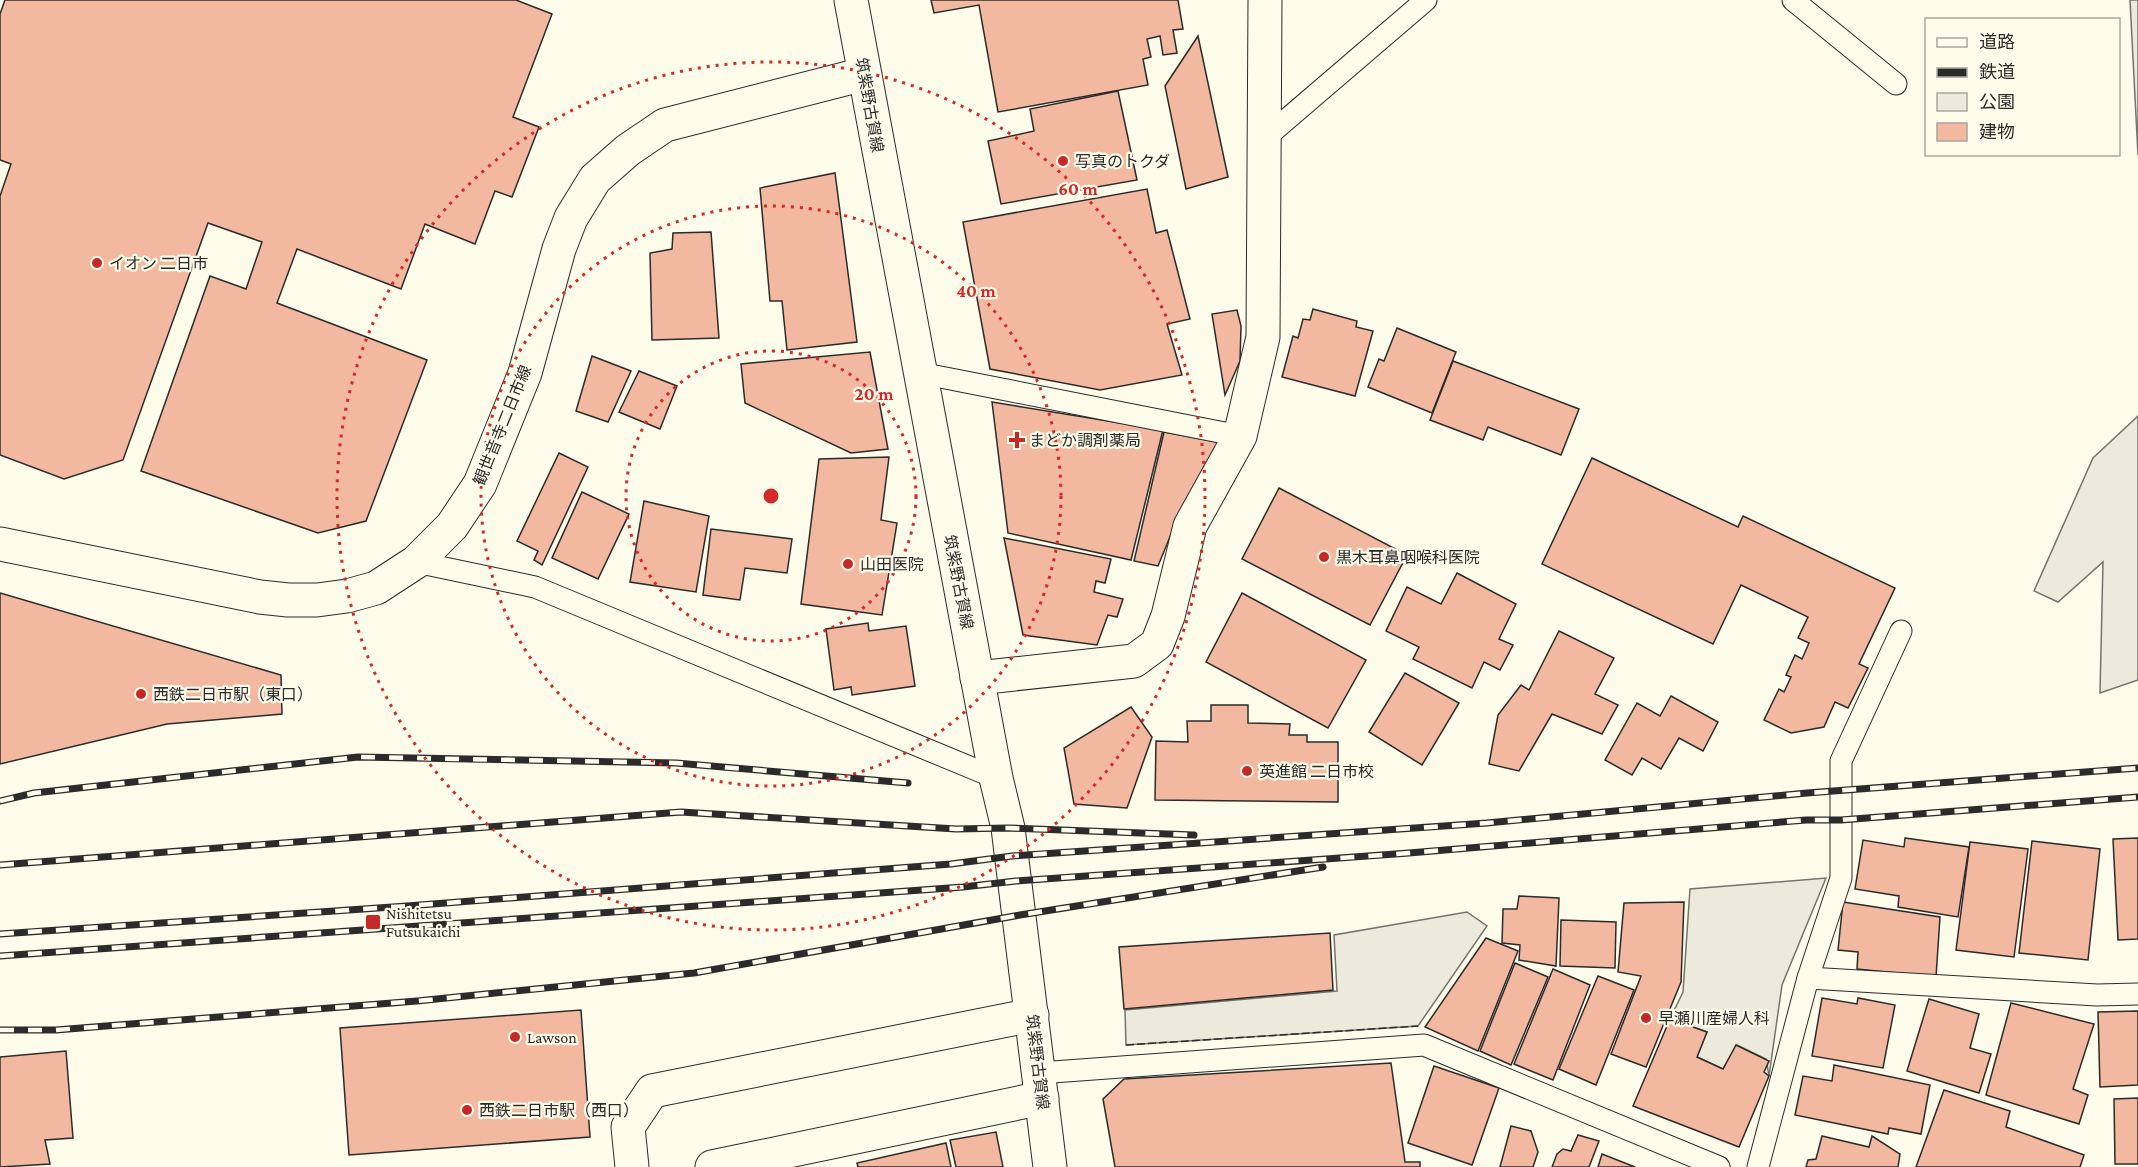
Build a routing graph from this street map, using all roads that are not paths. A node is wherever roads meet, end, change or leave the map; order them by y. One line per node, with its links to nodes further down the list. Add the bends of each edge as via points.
1 (851, 0): 5 (main road, 筑紫野古賀線)
2 (1265, 0): 7 (main road)
3 (1426, 0): 7 (lane)
4 (1793, 0): 6 (lane)
5 (864, 74): 8 (main road, 筑紫野古賀線); 11 (main road, 観世音寺二日市線, via 665,125 595,179 571,218 559,249 525,373 480,484 452,526)
6 (1896, 84)
7 (1265, 138): 9 (main road, via 1263,337)
8 (920, 373): 9 (lane); 13 (main road, 筑紫野古賀線)
9 (1240, 435): 13 (main road, via 1190,526 1168,616 1156,644 1134,662)
10 (0, 544): 11 (main road, 観世音寺二日市線, via 288,600 348,596 376,588)
11 (416, 562): 14 (lane, via 535,587)
12 (1901, 631): 15 (lane, via 1841,761 1841,878)
13 (977, 678): 14 (main road, 筑紫野古賀線)
14 (996, 778): 17 (main road, 筑紫野古賀線, via 1008,828)
15 (1808, 978): 16 (lane); 23 (lane)
16 (2138, 994)
17 (1032, 1015): 18 (main road, 筑紫野古賀線); 19 (main road, via 652,1091 628,1127)
18 (1040, 1085): 20 (main road); 21 (main road, 筑紫野古賀線); 22 (lane, via 1424,1045)
19 (632, 1167)
20 (712, 1167)
21 (1050, 1167)
22 (1719, 1167)
23 (1758, 1167)

